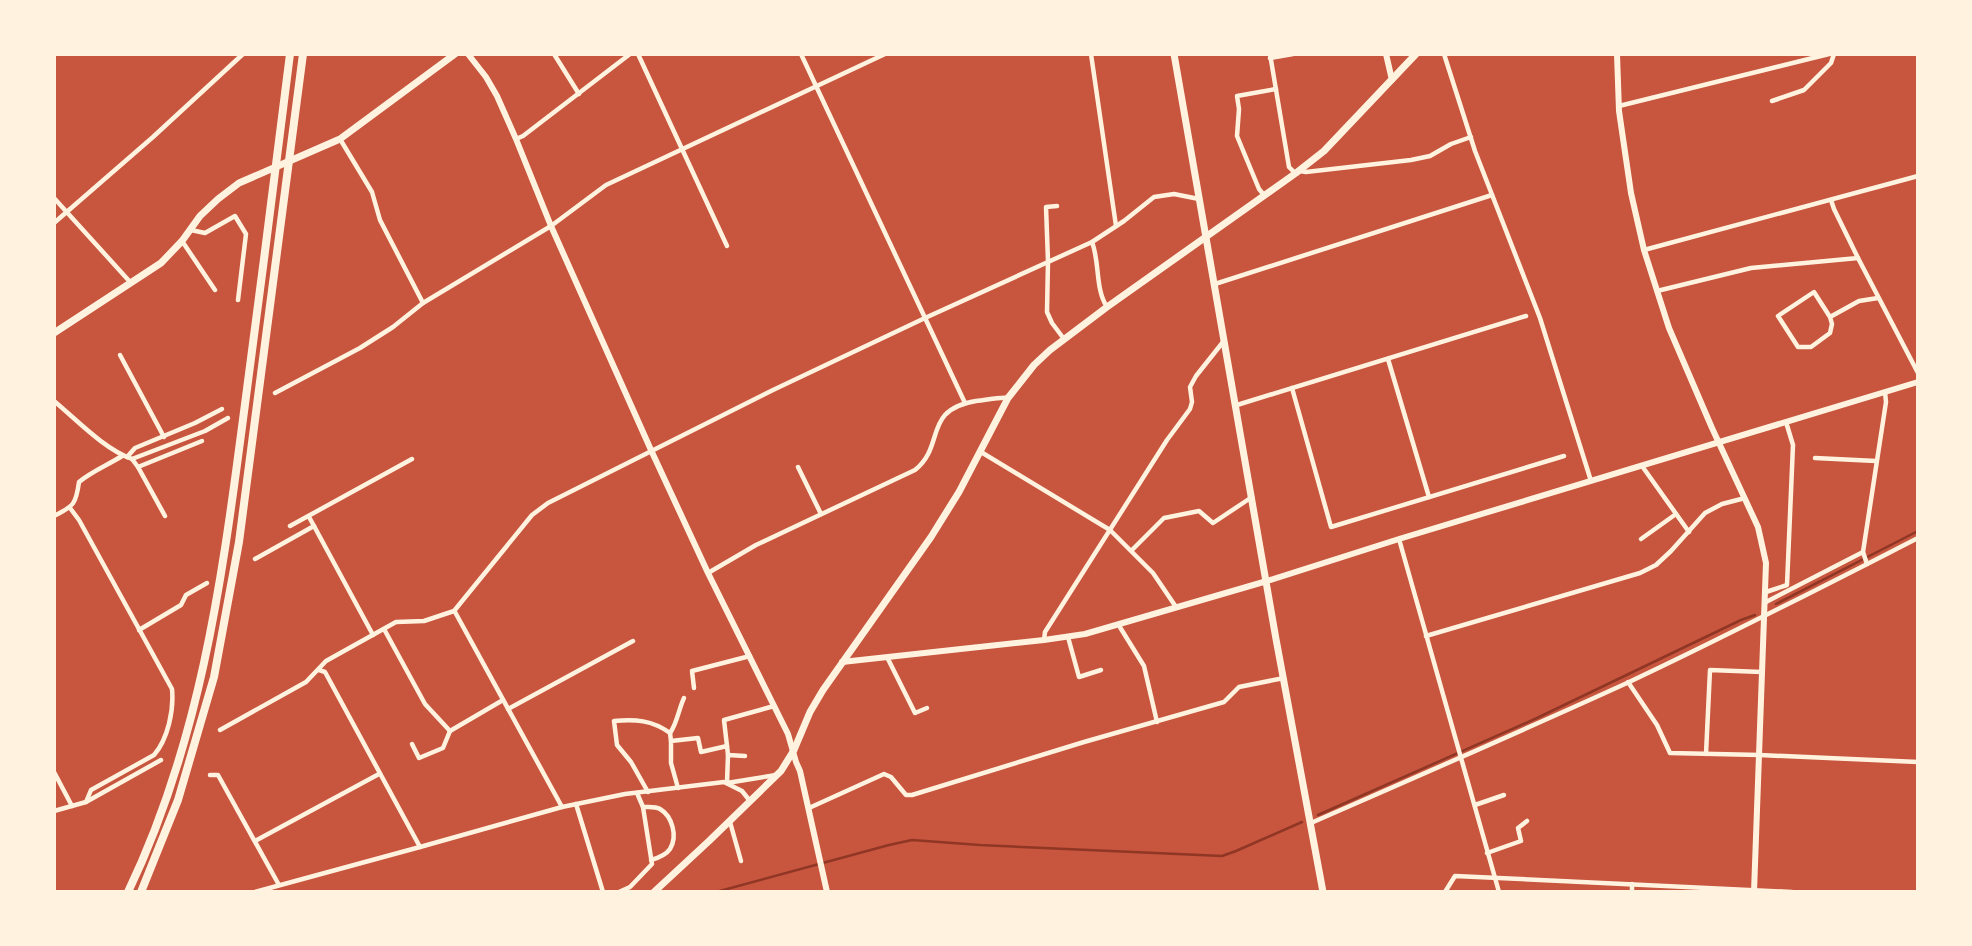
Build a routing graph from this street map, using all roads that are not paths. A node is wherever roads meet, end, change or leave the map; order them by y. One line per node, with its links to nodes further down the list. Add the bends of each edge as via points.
1 (243, 54): 40 (street)
2 (289, 54): 31 (highway)
3 (303, 54): 30 (highway)
4 (455, 54): 27 (main road)
5 (468, 54): 28 (street, via 497,96)
6 (554, 54): 23 (street)
7 (630, 54): 23 (street)
8 (638, 54): 29 (street)
9 (801, 54): 21 (street)
10 (886, 54): 21 (street)
11 (1091, 54): 43 (street)
12 (1174, 54): 37 (main road)
13 (1293, 54): 19 (street)
14 (1386, 54): 20 (street)
15 (1416, 54): 20 (main road)
16 (1444, 54): 26 (street)
17 (1617, 54): 25 (street)
18 (1831, 54): 24 (street, via 1831,63 1804,90); 25 (street)
19 (1270, 56): 22 (street)
20 (1392, 80): 32 (main road)
21 (816, 87): 29 (street); 62 (street)
22 (1276, 89): 32 (street, via 1289,167); 35 (street, via 1237,96 1237,136)
23 (579, 94): 28 (street)
24 (1772, 101)
25 (1619, 106): 49 (street)
26 (1471, 136): 32 (street, via 1411,160); 34 (street)
27 (340, 139): 30 (main road); 58 (street, via 373,192 380,220)
28 (516, 139): 42 (street)
29 (680, 149): 42 (street, via 606,185); 48 (street)
30 (288, 161): 31 (main road); 191 (highway, via 239,542 214,677 178,800)
31 (275, 166): 44 (main road, via 239,183 200,216); 190 (highway, via 216,610 200,685 166,800)
32 (1298, 172): 35 (main road)
33 (1918, 176): 38 (street)
34 (1492, 194): 53 (street); 93 (street, via 1540,318)
35 (1264, 195): 45 (main road)
36 (54, 198): 40 (street)
37 (1199, 199): 43 (street, via 1174,194 1154,197); 45 (main road)
38 (1831, 200): 49 (street); 50 (street)
39 (1057, 206): 51 (street, via 1046,207)
40 (66, 212): 41 (street); 52 (street)
41 (54, 223)
42 (551, 226): 58 (street); 83 (street)
43 (1116, 226): 47 (street)
44 (191, 230): 46 (main road); 57 (street, via 205,233 235,216 247,234)
45 (1207, 235): 53 (main road); 59 (main road)
46 (182, 241): 52 (main road); 54 (street)
47 (1092, 242): 51 (street); 59 (street)
48 (727, 246)
49 (1644, 250): 55 (street)
50 (1858, 258): 55 (street, via 1751,268); 56 (street)
51 (1048, 261): 62 (street); 64 (street, via 1047,312)
52 (131, 283): 63 (main road)
53 (1215, 284): 65 (main road)
54 (215, 290)
55 (1657, 291): 82 (street)
56 (1878, 298): 61 (street, via 1859,301); 68 (street)
57 (238, 299)
58 (423, 303): 72 (street, via 360,348)
59 (1107, 307): 64 (main road)
60 (1526, 316): 67 (street)
61 (1830, 317): 61 (street, via 1814,292 1778,316 1798,347 1811,347 1830,333)
62 (925, 318): 75 (street); 83 (street)
63 (54, 333)
64 (1065, 339): 73 (main road, via 1034,365)
65 (1225, 340): 76 (main road); 105 (street, via 1196,376 1190,387 1190,409)
66 (120, 355): 80 (street)
67 (1388, 359): 70 (street); 95 (street)
68 (1918, 373)
69 (1918, 382): 71 (street)
70 (1292, 388): 76 (street); 95 (street, via 1331,527)
71 (1885, 392): 79 (street); 89 (street)
72 (275, 393)
73 (1009, 398): 75 (street); 84 (main road)
74 (54, 401): 86 (street)
75 (965, 403): 98 (street, via 944,415 923,463 915,470)
76 (1237, 405): 94 (main road)
77 (222, 409): 80 (street)
78 (228, 418): 86 (street, via 205,431)
79 (1786, 422): 82 (street); 117 (street, via 1793,446 1787,585)
80 (164, 437): 86 (street, via 135,448)
81 (202, 442): 91 (street)
82 (1719, 442): 90 (street); 96 (street)
83 (651, 450): 114 (street); 120 (street, via 532,515)
84 (981, 452): 105 (street); 132 (main road, via 931,537)
85 (1564, 456): 95 (street)
86 (127, 457): 91 (street); 97 (street, via 89,473 79,482)
87 (1815, 458): 89 (street)
88 (412, 459): 102 (street)
89 (1877, 461): 111 (street)
90 (1642, 466): 93 (street); 99 (street)
91 (138, 467): 101 (street)
92 (798, 467): 98 (street)
93 (1591, 481): 108 (street)
94 (1252, 497): 110 (street, via 1213,523 1199,511 1164,518); 115 (main road)
95 (1429, 497)
96 (1745, 498): 106 (street, via 1705,513); 117 (street, via 1758,527)
97 (70, 508): 100 (street); 124 (street)
98 (821, 514): 114 (street)
99 (1676, 514): 106 (street); 109 (street)
100 (54, 516)
101 (165, 516)
102 (309, 517): 103 (street); 104 (street)
103 (290, 526)
104 (314, 526): 112 (street); 125 (street)
105 (1110, 530): 110 (street); 128 (street)
106 (1689, 532): 126 (street, via 1656,565 1640,573)
107 (1918, 538): 113 (street)
108 (1399, 539): 115 (street); 126 (street)
109 (1641, 539)
110 (1132, 550): 119 (street)
111 (1863, 554): 113 (street); 118 (street)
112 (255, 558)
113 (1867, 563): 121 (street)
114 (708, 573): 130 (street)
115 (1267, 581): 119 (street); 136 (main road)
116 (207, 583): 124 (street)
117 (1766, 592): 118 (street)
118 (1766, 602): 121 (street)
119 (1176, 607): 122 (street)
120 (454, 611): 123 (street, via 424,621 396,622); 140 (street)
121 (1766, 615): 135 (street); 137 (street)
122 (1118, 624): 127 (street); 144 (street, via 1144,666)
123 (384, 629): 125 (street); 146 (street, via 425,704)
124 (139, 630): 169 (street, via 172,689 173,704 162,746 91,790)
125 (373, 635): 133 (street, via 326,661)
126 (1426, 636): 156 (street)
127 (1068, 637): 128 (street); 134 (street, via 1079,677)
128 (1044, 640): 131 (street)
129 (633, 641): 143 (street)
130 (750, 656): 138 (street, via 692,671); 141 (street)
131 (887, 656): 132 (street); 142 (street, via 915,713)
132 (842, 662): 151 (main road, via 810,712)
133 (319, 670): 145 (street, via 306,682); 160 (street, via 325,672)
134 (1101, 670)
135 (1763, 673): 152 (street, via 1710,670); 154 (street)
136 (1284, 678): 144 (street, via 1239,687 1224,702); 179 (main road)
137 (1628, 682): 152 (street, via 1670,753); 156 (street)
138 (694, 688)
139 (684, 698): 147 (street)
140 (503, 701): 143 (street); 146 (street)
141 (775, 706): 150 (street, via 724,720); 151 (street)
142 (927, 708)
143 (508, 709): 173 (street)
144 (1157, 722): 175 (street, via 912,795 884,774)
145 (220, 730)
146 (450, 731): 149 (street, via 443,748 419,758)
147 (670, 733): 148 (street); 165 (street, via 650,722 614,721 617,745)
148 (671, 741): 150 (street, via 698,738 701,752); 164 (street)
149 (412, 744)
150 (727, 746): 153 (street)
151 (794, 750): 161 (main road); 175 (street)
152 (1706, 754): 154 (street)
153 (728, 755): 155 (street); 163 (street)
154 (1760, 755): 158 (street); 189 (street)
155 (745, 756)
156 (1461, 757): 171 (street); 179 (street)
157 (162, 760): 169 (street)
158 (1918, 762)
159 (54, 772): 172 (street)
160 (379, 774): 180 (street); 181 (street)
161 (777, 774): 163 (street); 168 (main road)
162 (210, 775): 180 (street, via 218,775)
163 (727, 783): 164 (street); 168 (street)
164 (678, 788): 165 (street)
165 (648, 792): 166 (street)
166 (637, 793): 170 (street); 174 (street)
167 (1504, 795): 171 (street)
168 (750, 801): 177 (main road)
169 (86, 802): 172 (street)
170 (576, 804): 173 (street); 193 (street)
171 (1475, 805): 182 (street)
172 (72, 806): 176 (street)
173 (562, 807): 181 (street)
174 (643, 807): 183 (street); 183 (street, via 661,809 674,834 670,849)
175 (809, 808): 196 (street)
176 (54, 811)
177 (730, 821): 184 (street); 195 (main road)
178 (1527, 821): 182 (street, via 1518,828 1521,841)
179 (1311, 823): 197 (main road)
180 (255, 841): 187 (street)
181 (420, 847): 187 (street)
182 (1487, 853): 185 (street)
183 (651, 860): 194 (street, via 630,887)
184 (741, 861)
185 (1494, 877): 186 (street); 198 (street, via 1455,876); 199 (street)
186 (1632, 884): 188 (street); 200 (street)
187 (279, 886): 192 (street)
188 (1702, 890): 189 (street)
189 (1754, 891): 201 (street)
190 (128, 892)
191 (141, 892)
192 (255, 892)
193 (603, 892)
194 (619, 892)
195 (654, 892)
196 (827, 892)
197 (1323, 892)
198 (1445, 892)
199 (1499, 892)
200 (1632, 892)
201 (1792, 892)

